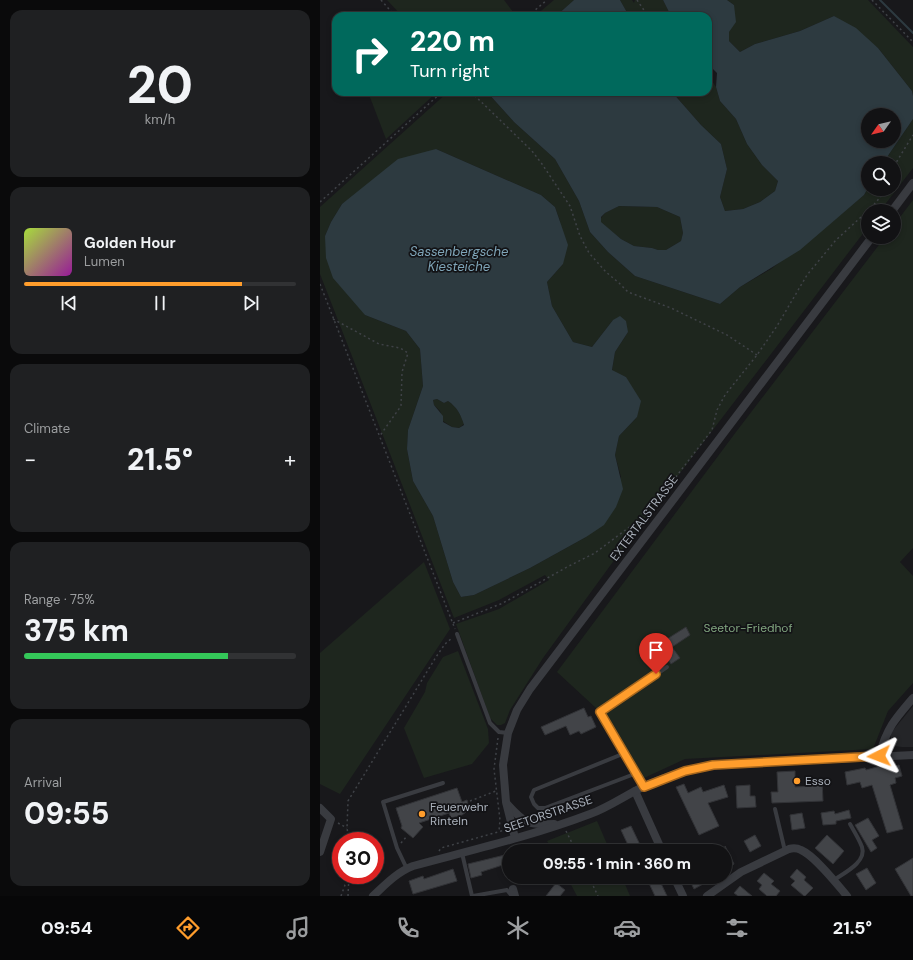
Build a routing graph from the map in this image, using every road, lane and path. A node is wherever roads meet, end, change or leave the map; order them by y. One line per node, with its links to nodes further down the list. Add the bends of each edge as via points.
1 (381, 0): 5 (path)
2 (547, 0): 6 (path)
3 (637, 0): 7 (path)
4 (872, 0): 8 (path)
5 (392, 12)
6 (533, 12)
7 (645, 12)
8 (913, 42)
9 (438, 96): 15 (path)
10 (475, 96): 20 (path, via 542,164 570,206 589,253 614,280 628,292 671,308 727,335)
11 (913, 135): 12 (path)
12 (900, 156)
13 (913, 183): 16 (street)
14 (881, 196): 20 (path, via 836,240 807,275)
15 (320, 202)
16 (897, 204)
17 (867, 244): 26 (street, EXTERTALSTRASSE, via 530,689 517,710)
18 (320, 284): 19 (path)
19 (333, 319): 21 (path); 21 (path, via 379,344 400,348 408,353 402,372 401,406)
20 (757, 355): 22 (path, via 725,395 717,410 712,430 672,482 632,524 595,553 503,603)
21 (379, 437): 22 (path)
22 (453, 623): 23 (path)
23 (457, 634): 26 (lane, via 490,724 499,732); 42 (path, via 445,644 436,657 348,801)
24 (667, 667): 27 (lane, via 600,712)
25 (913, 698): 29 (street, via 891,724)
26 (508, 733): 36 (street, EXTERTALSTRASSE, via 503,765)
27 (625, 754): 30 (lane); 30 (lane, via 534,790 531,797 534,804 538,808 545,808)
28 (913, 755): 29 (street, SEETORSTRASSE)
29 (879, 756): 32 (street, SEETORSTRASSE, via 713,765 685,771)
30 (637, 773): 32 (lane)
31 (443, 783): 49 (lane, via 383,802)
32 (644, 787): 34 (street, SEETORSTRASSE)
33 (496, 791): 35 (path)
34 (635, 791): 40 (street, SEETORSTRASSE, via 592,813); 48 (street)
35 (470, 801)
36 (506, 802): 40 (street, via 527,822 536,825); 46 (street, EXTERTALSTRASSE)
37 (320, 808): 39 (street)
38 (775, 809): 50 (lane)
39 (331, 819): 42 (path); 51 (street)
40 (564, 823): 46 (street, SEETORSTRASSE); 47 (path)
41 (850, 824): 55 (lane, via 862,848 862,856 858,863)
42 (347, 828): 44 (path)
43 (499, 831): 53 (path, via 441,848)
44 (348, 832)
45 (407, 836): 49 (path)
46 (516, 838): 52 (street, SEETORSTRASSE)
47 (572, 844)
48 (659, 844)
49 (397, 848): 54 (lane)
50 (785, 851): 55 (street, via 794,848 802,850); 67 (street, via 741,872)
51 (320, 852)
52 (462, 853): 53 (street, SEETORSTRASSE); 64 (lane)
53 (428, 862): 54 (street, SEETORSTRASSE)
54 (407, 869): 63 (street, SEETORSTRASSE, via 391,879)
55 (834, 880): 68 (street)
56 (346, 884): 61 (path)
57 (348, 884): 62 (path)
58 (592, 884): 65 (path)
59 (677, 884): 66 (street)
60 (513, 894): 64 (lane, via 507,890)
61 (340, 896)
62 (348, 896)
63 (373, 896)
64 (473, 896)
65 (598, 896)
66 (683, 896)
67 (708, 896)
68 (847, 896)

